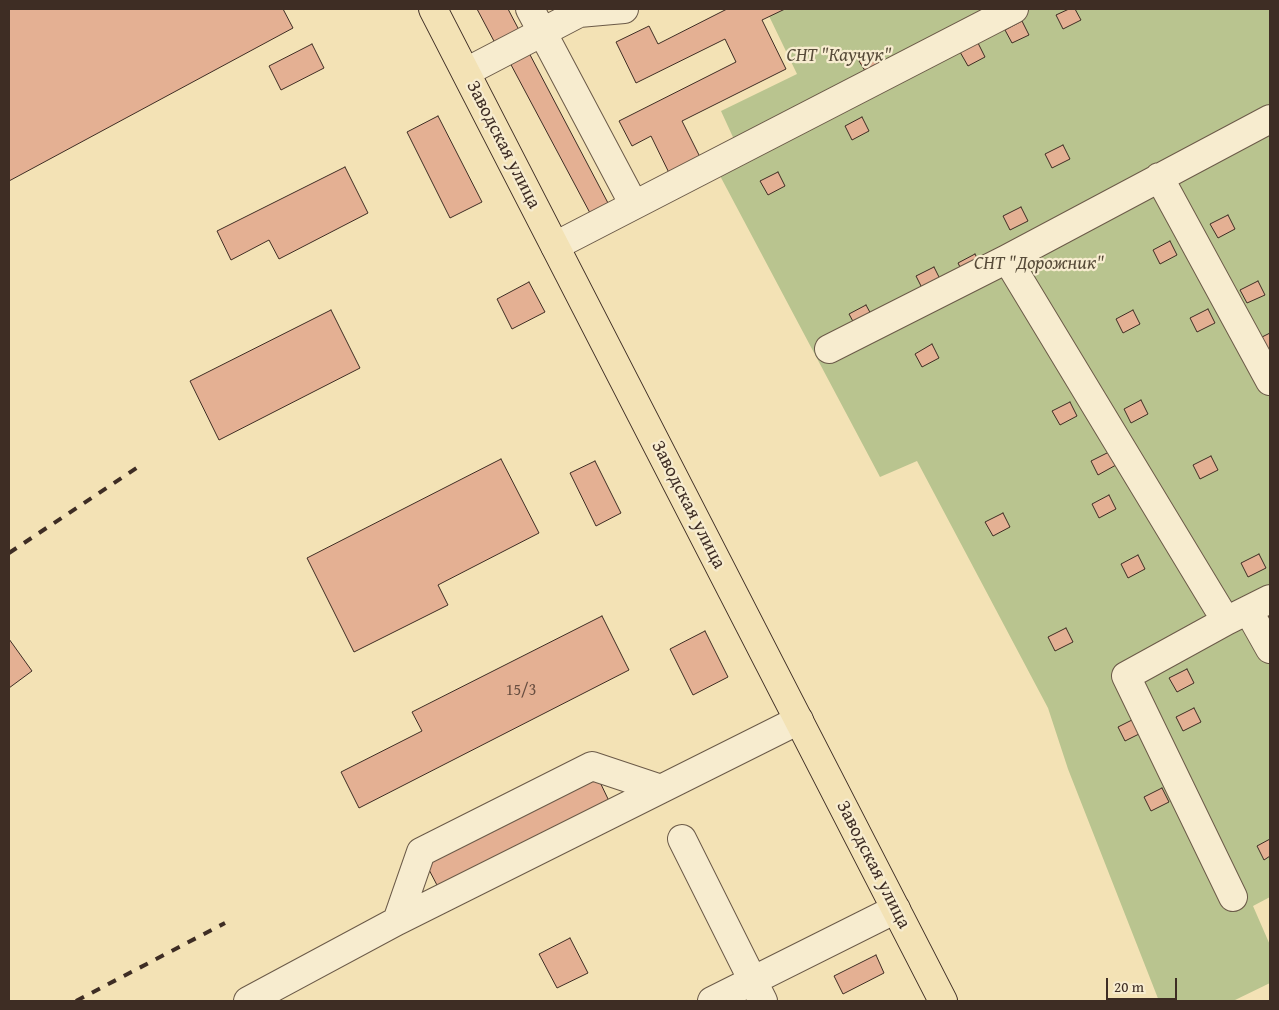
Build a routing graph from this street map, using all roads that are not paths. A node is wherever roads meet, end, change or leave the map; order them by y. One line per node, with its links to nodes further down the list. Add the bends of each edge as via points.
1 (433, 9): 6 (main road, Заводская улица)
2 (530, 9): 5 (lane)
3 (624, 9): 5 (lane, via 579,13)
4 (1014, 9): 9 (lane)
5 (543, 32): 6 (lane); 9 (lane)
6 (466, 72): 10 (main road, Заводская улица)
7 (1270, 119): 8 (lane)
8 (1160, 177): 11 (lane); 13 (lane)
9 (634, 205): 10 (lane)
10 (555, 246): 16 (main road, Заводская улица)
11 (1007, 259): 12 (lane); 14 (lane)
12 (829, 349)
13 (1270, 381)
14 (1248, 610): 15 (lane); 19 (lane, via 1126,676)
15 (1270, 649)
16 (799, 720): 17 (lane); 20 (main road, Заводская улица)
17 (661, 789): 21 (lane); 21 (lane, via 592,766 421,852)
18 (682, 839): 22 (lane)
19 (1233, 897)
20 (896, 909): 22 (lane); 25 (main road, Заводская улица)
21 (397, 922): 23 (lane)
22 (758, 991): 24 (lane)
23 (248, 1001)
24 (712, 1001)
25 (943, 1001)

